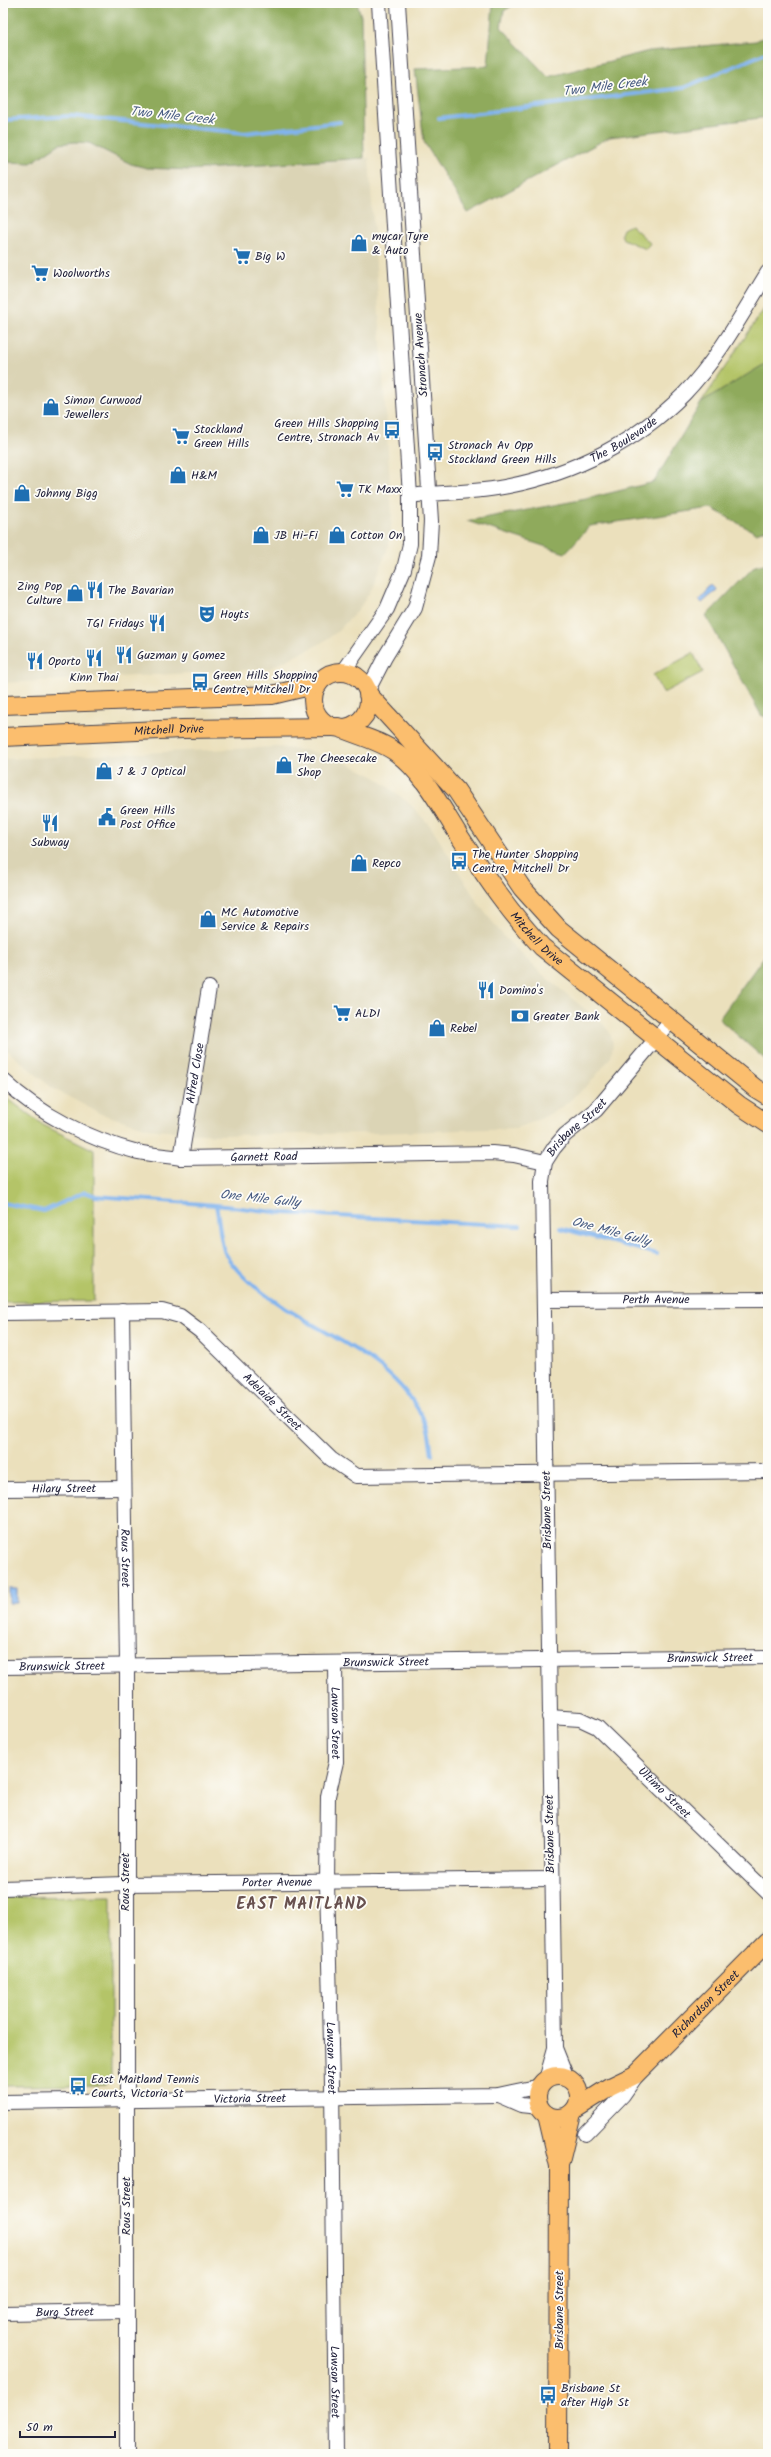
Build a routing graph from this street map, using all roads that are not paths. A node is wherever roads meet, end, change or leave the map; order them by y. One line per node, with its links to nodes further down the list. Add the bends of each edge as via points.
1 (379, 3): 5 (street, Stronach Avenue)
2 (398, 3): 4 (street, Stronach Avenue)
3 (768, 272): 4 (street, The Boulevarde, via 731,332 684,393 650,424 628,439 569,470 516,484)
4 (431, 494): 5 (street, The Boulevarde); 8 (street, Stronach Avenue, via 429,556 422,585 408,621 385,657)
5 (410, 496): 6 (street, Stronach Avenue, via 410,544 402,576 375,629)
6 (344, 672): 7 (main road, via 331,674); 8 (main road, via 358,678)
7 (318, 684): 9 (main road, via 272,695); 10 (main road, via 314,693 315,709 320,718)
8 (368, 693): 10 (main road, via 368,704 362,718 353,724); 13 (main road, Mitchell Drive, via 456,790 537,906 584,951)
9 (3, 705)
10 (336, 727): 11 (main road, Mitchell Drive, via 182,729); 14 (main road, Mitchell Drive, via 382,744 405,760 437,801 515,918 542,947 572,973)
11 (3, 737)
12 (209, 988): 18 (street, Alfred Close)
13 (671, 1021): 14 (street, Brisbane Street); 16 (main road, Mitchell Drive)
14 (656, 1039): 17 (main road, Mitchell Drive, via 739,1106); 19 (street, Brisbane Street, via 601,1104 565,1135)
15 (3, 1080): 18 (street, Garnett Road, via 17,1094 49,1115 96,1138 138,1152)
16 (768, 1096)
17 (768, 1124)
18 (181, 1158): 19 (street, Garnett Road, via 492,1154 514,1155)
19 (545, 1162): 21 (street, Brisbane Street, via 542,1181)
20 (768, 1299): 21 (street, Perth Avenue)
21 (544, 1300): 25 (street, Brisbane Street)
22 (122, 1311): 23 (street, Adelaide Street); 25 (street, Adelaide Street, via 162,1311 180,1316 200,1331 331,1460 356,1476); 26 (street, Rous Street)
23 (3, 1313)
24 (768, 1471): 25 (street)
25 (547, 1474): 29 (street, Brisbane Street)
26 (124, 1488): 27 (street, Hilary Street); 31 (street, Rous Street)
27 (3, 1489)
28 (768, 1657): 29 (street, Brunswick Street)
29 (549, 1659): 30 (street, Brunswick Street); 33 (street, Brisbane Street)
30 (335, 1663): 31 (street, Brunswick Street); 35 (street, Lawson Street, via 336,1762 328,1796)
31 (126, 1665): 32 (street, Brunswick Street); 36 (street, Rous Street)
32 (3, 1667)
33 (549, 1717): 34 (street, Brisbane Street); 38 (street, Ultimo Street, via 580,1720 597,1727)
34 (551, 1879): 35 (street, Porter Avenue); 40 (street, Brisbane Street)
35 (327, 1883): 36 (street, Porter Avenue); 46 (street, Lawson Street)
36 (125, 1884): 37 (street, Porter Avenue); 47 (street, Rous Street)
37 (3, 1888)
38 (768, 1893)
39 (768, 1941): 41 (main road, Richardson Street)
40 (555, 2048): 42 (street, Brisbane Street); 43 (street, Brisbane Street)
41 (643, 2067): 44 (main road, Richardson Street, via 628,2080); 51 (street, Richardson Street, via 623,2096)
42 (570, 2081): 43 (main road, via 560,2076); 44 (main road, Richardson Street); 49 (main road, via 579,2095)
43 (543, 2083): 45 (street, Victoria Street); 50 (main road, via 537,2096)
44 (610, 2087): 49 (main road, Richardson Street)
45 (498, 2095): 46 (street, Victoria Street); 50 (street, Victoria Street, via 521,2106)
46 (332, 2098): 47 (street, Victoria Street); 56 (street, Lawson Street)
47 (126, 2100): 48 (street, Victoria Street); 53 (street, Rous Street)
48 (3, 2102)
49 (574, 2110): 50 (main road, via 560,2118); 52 (main road, Brisbane Street)
50 (544, 2111): 52 (main road, Brisbane Street)
51 (585, 2134)
52 (559, 2166): 57 (main road, Brisbane Street)
53 (126, 2311): 54 (street, Burg Street); 55 (street, Rous Street)
54 (3, 2313)
55 (127, 2454)
56 (336, 2454)
57 (558, 2454)

